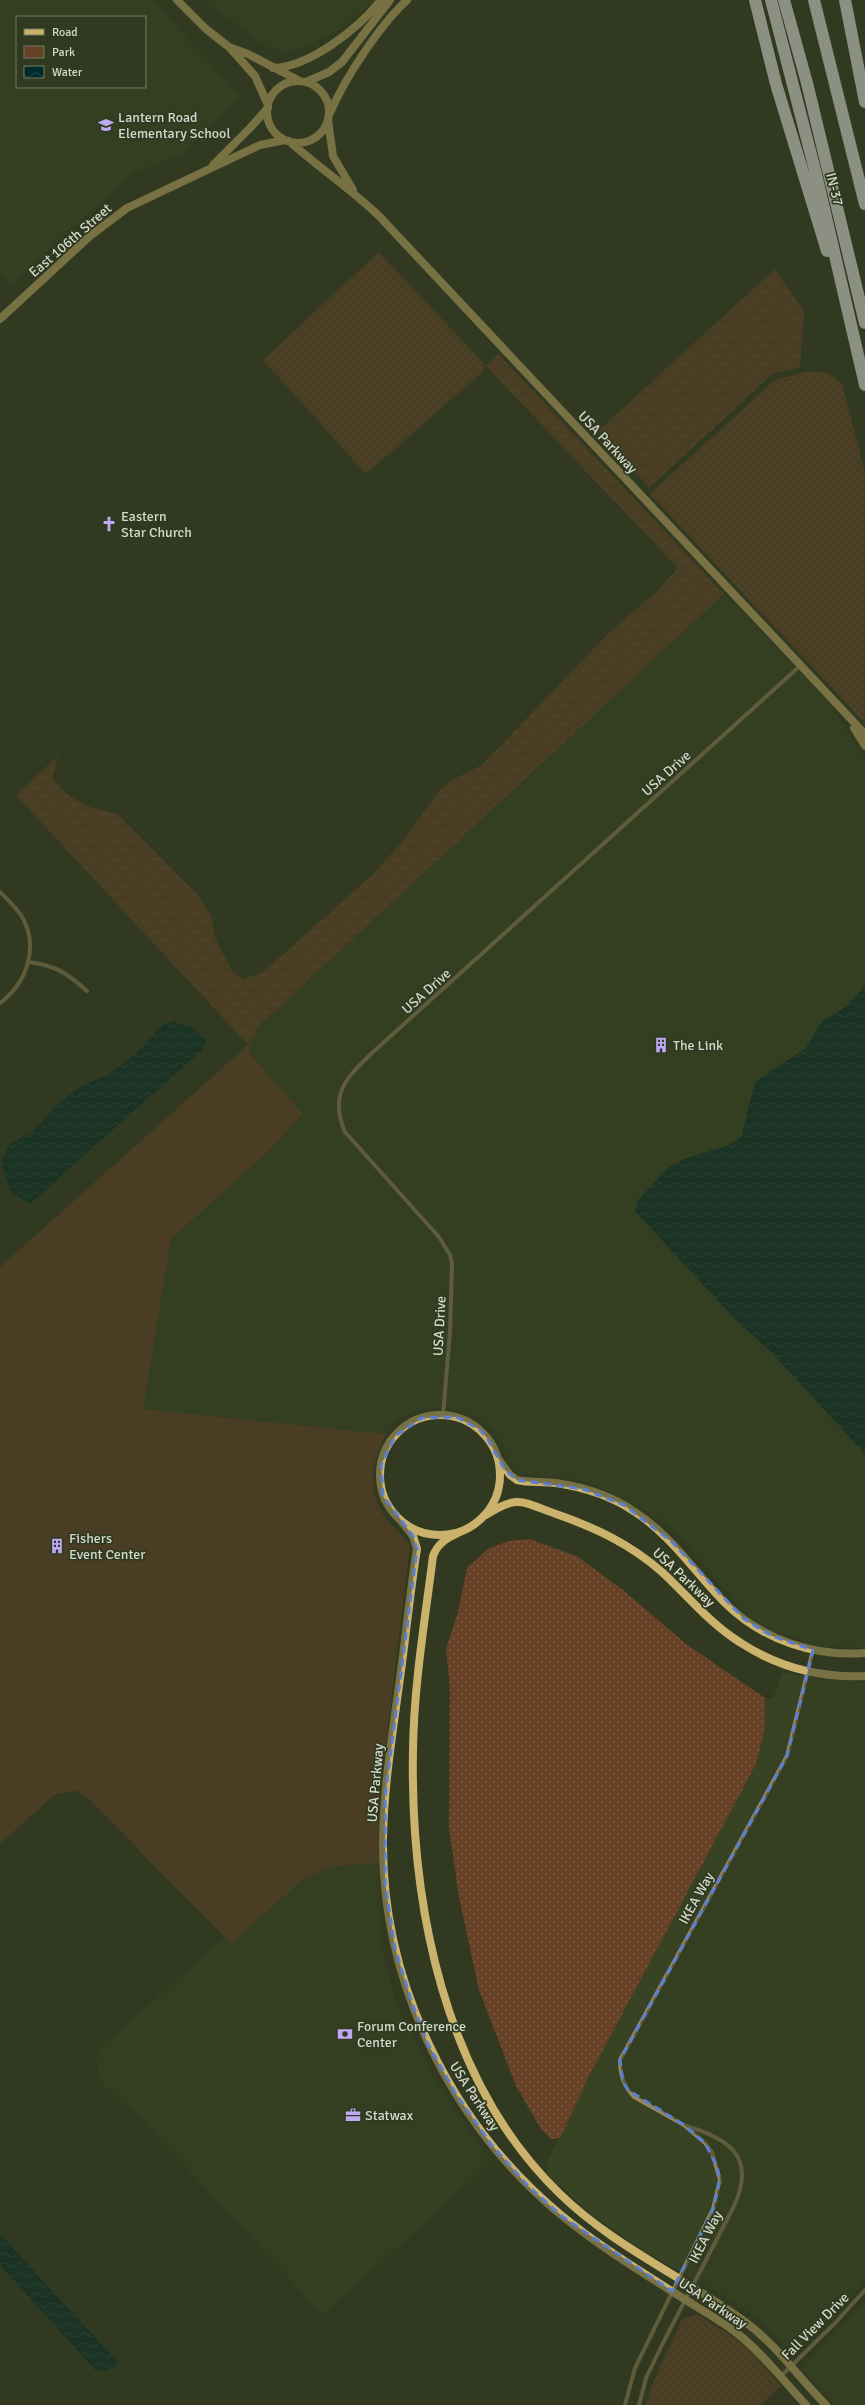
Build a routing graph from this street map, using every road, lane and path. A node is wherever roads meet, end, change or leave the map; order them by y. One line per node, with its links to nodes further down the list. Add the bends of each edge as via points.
1 (178, 0): 10 (street, via 206,29)
2 (382, 0): 11 (street, via 365,20 344,37 289,66)
3 (390, 0): 12 (street, via 345,59 329,72)
4 (407, 0): 15 (street, via 394,13 341,86)
5 (755, 0): 20 (highway, via 776,84)
6 (771, 0): 20 (highway, IN-37, via 827,219)
7 (784, 0): 22 (highway, via 807,83)
8 (814, 0): 19 (highway)
9 (845, 0): 13 (highway)
10 (229, 47): 11 (street, via 248,54); 14 (street, via 255,76)
11 (272, 68): 12 (street)
12 (302, 81): 14 (street, via 289,82 279,87 272,95); 15 (street, via 316,86 323,94 328,104)
13 (865, 102)
14 (268, 106): 16 (street, via 270,124 276,133); 17 (street, East 106th Street)
15 (329, 116): 16 (street, via 322,131 314,138 304,142); 18 (street, USA Parkway, via 333,156)
16 (287, 140): 17 (street, East 106th Street, via 260,145); 18 (street, USA Parkway)
17 (207, 171): 21 (street, East 106th Street, via 138,202 114,216)
18 (354, 193): 24 (street, USA Parkway, via 379,216)
19 (865, 204)
20 (842, 292): 23 (highway, IN-37)
21 (0, 319)
22 (865, 323)
23 (865, 385)
24 (801, 666): 25 (street, USA Parkway); 32 (street, USA Drive, via 372,1053 345,1081 338,1107 345,1132 439,1237 450,1255 452,1284)
25 (842, 710): 26 (street, USA Parkway); 27 (street, USA Parkway)
26 (865, 734)
27 (865, 746)
28 (0, 892): 29 (street, via 21,915 26,926)
29 (29, 962): 30 (street, via 57,968 69,974); 31 (street, via 22,981)
30 (87, 991)
31 (0, 1003)
32 (443, 1415): 33 (street, USA Parkway, via 462,1419 478,1429 494,1448); 35 (street, USA Parkway, via 422,1418 403,1428 388,1444 384,1454 380,1475 383,1496)
33 (499, 1460): 34 (street, USA Parkway, via 499,1489); 37 (street, USA Parkway, via 505,1470 517,1480 583,1488 630,1508 672,1542 727,1604 744,1619 772,1636)
34 (486, 1515): 36 (street, USA Parkway); 39 (street, USA Parkway, via 507,1502 525,1503 606,1533 653,1565 732,1638 767,1658)
35 (402, 1522): 36 (street, USA Parkway, via 426,1534 444,1536); 45 (street, USA Parkway, via 413,1536 417,1549 388,1771 383,1839 391,1925 400,1969 428,2044 456,2094 508,2165 570,2222)
36 (462, 1531): 42 (street, USA Parkway, via 438,1546 433,1556 416,1686 412,1746 413,1802 421,1880 434,1953 445,1995 468,2062 483,2093 497,2117 532,2164 559,2193 595,2224)
37 (814, 1650): 38 (street, USA Parkway); 39 (street, IKEA Way)
38 (865, 1653)
39 (808, 1671): 40 (street, USA Parkway); 41 (street, IKEA Way, via 787,1756 620,2060 623,2082 634,2097)
40 (865, 1676)
41 (684, 2125): 42 (street, IKEA Way, via 712,2152 720,2180 713,2209); 43 (street, IKEA Way, via 723,2142 739,2160 743,2171 740,2192)
42 (678, 2278): 43 (street, USA Parkway); 45 (street, IKEA Way)
43 (692, 2286): 46 (street, IKEA Way); 47 (street, USA Parkway, via 753,2327)
44 (865, 2290): 47 (street, Fall View Drive)
45 (672, 2291): 46 (street, USA Parkway); 49 (street, IKEA Way, via 635,2368)
46 (685, 2300): 48 (street, USA Parkway, via 736,2333); 50 (street, IKEA Way, via 646,2378)
47 (791, 2367): 48 (street, Fall View Drive); 52 (street, USA Parkway)
48 (780, 2377): 51 (street, USA Parkway)
49 (625, 2405)
50 (639, 2405)
51 (806, 2405)
52 (826, 2405)

